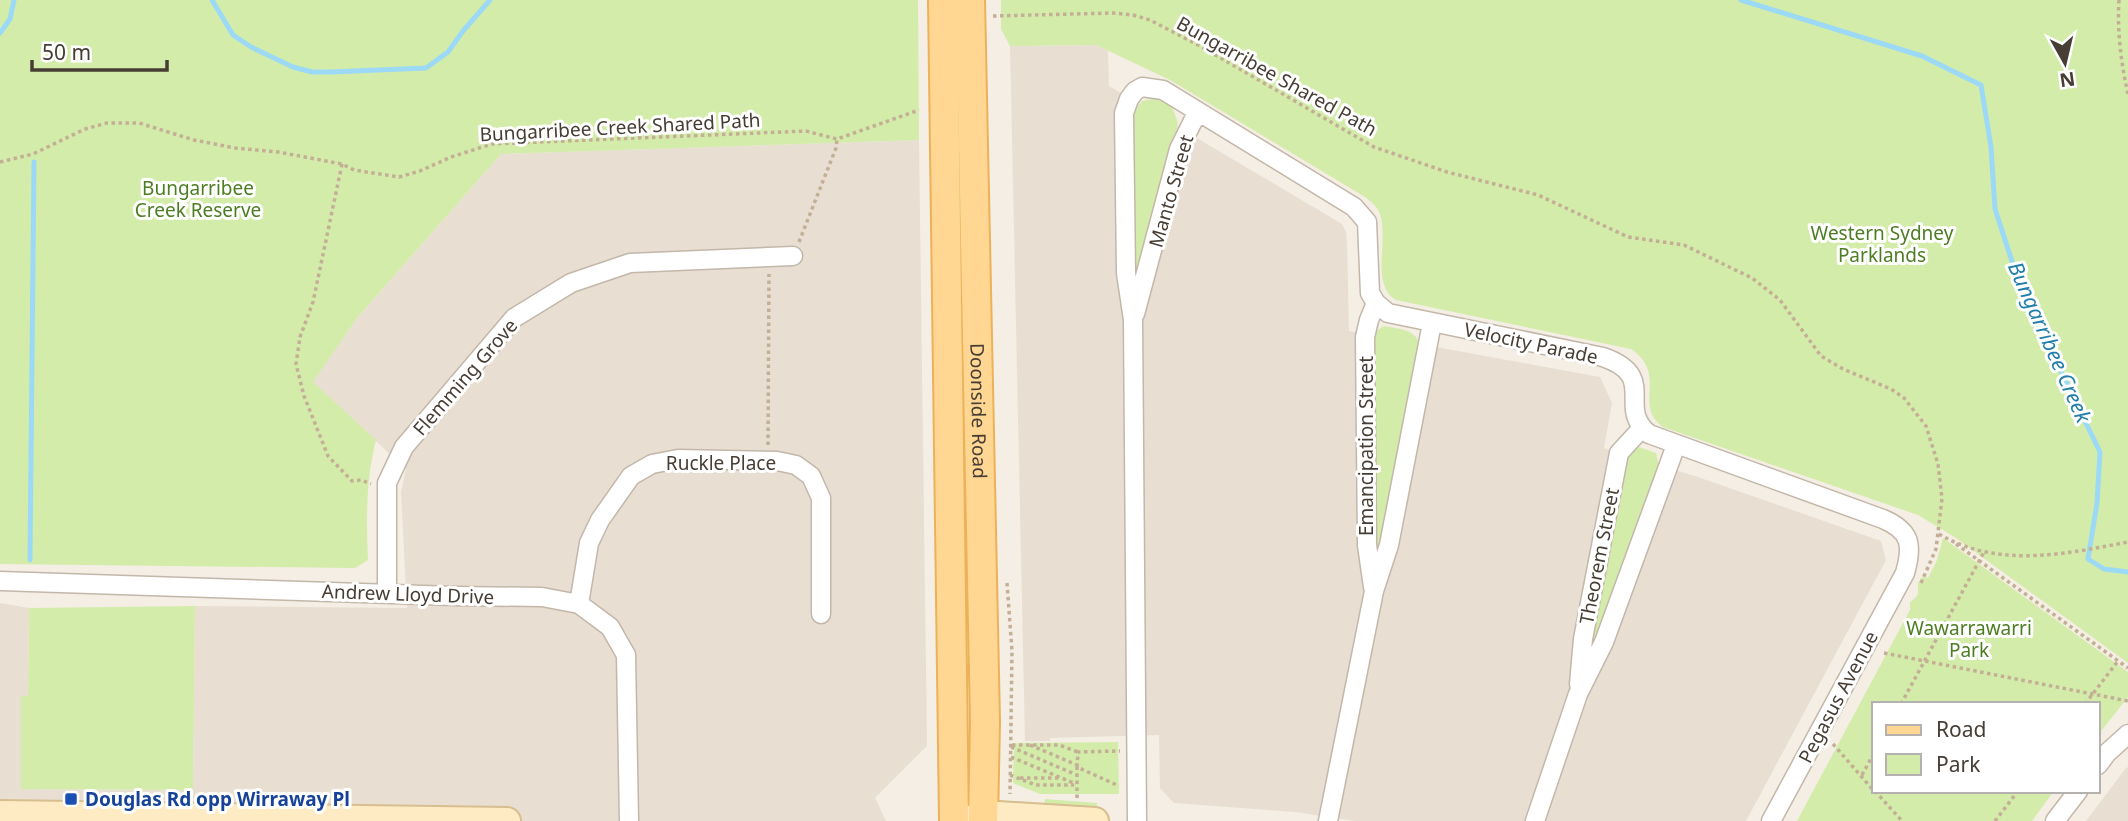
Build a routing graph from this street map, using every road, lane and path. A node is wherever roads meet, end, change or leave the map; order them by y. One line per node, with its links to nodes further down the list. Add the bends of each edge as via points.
1 (943, 0): 64 (main road, Doonside Road)
2 (970, 0): 60 (main road, Doonside Road, via 984,709)
3 (2119, 0): 5 (path)
4 (993, 16): 21 (path, Bungarribee Shared Path, via 1113,13 1150,20 1374,147 1538,195 1628,237 1684,245 1752,278 1780,300 1829,362 1891,389 1916,412 1926,426 1938,464 1939,534)
5 (2128, 94)
6 (919, 110): 8 (path)
7 (1198, 113): 13 (street, via 1362,215 1368,231 1368,281); 14 (street, Manto Street, via 1180,149); 14 (street, Manto Street, via 1172,94 1142,86 1129,99 1124,113 1126,273)
8 (837, 139): 10 (path, Bungarribee Creek Shared Path, via 806,131 492,144 399,177); 11 (path)
9 (0, 162): 10 (path, Bungarribee Creek Shared Path, via 33,153 85,129 107,123 139,123 194,140)
10 (342, 164): 19 (path, via 296,364 328,456 352,481)
11 (793, 256): 12 (street, Flemming Grove)
12 (769, 257): 18 (path); 19 (street, Flemming Grove, via 630,264 571,283 514,318 404,447)
13 (1376, 303): 15 (street, Velocity Parade, via 1394,315); 25 (street, Emancipation Street, via 1365,337 1367,545)
14 (1133, 320): 66 (street, Manto Street)
15 (1432, 323): 16 (street, Velocity Parade, via 1622,363 1633,376 1634,410); 25 (street, Emancipation Street, via 1389,545)
16 (1642, 428): 17 (street); 33 (street, Theorem Street, via 1619,453 1583,639)
17 (1676, 444): 33 (street, Theorem Street, via 1604,642); 69 (street, Pegasus Avenue, via 1894,524 1909,542 1905,573)
18 (768, 461): 27 (street, Ruckle Place, via 678,459 652,464 631,476 589,543); 28 (street, Ruckle Place, via 796,465 818,488)
19 (387, 483): 26 (street, Flemming Grove)
20 (2127, 542): 22 (path, via 2018,557)
21 (1956, 544): 22 (path); 23 (path)
22 (1985, 552): 23 (path)
23 (1978, 560): 30 (path); 31 (path)
24 (0, 581): 26 (street, Andrew Lloyd Drive)
25 (1374, 591): 67 (street, Emancipation Street)
26 (387, 594): 27 (street, Andrew Lloyd Drive, via 542,597)
27 (579, 604): 63 (street, Andrew Lloyd Drive, via 610,627 626,655)
28 (821, 614)
29 (1884, 653): 30 (path)
30 (1924, 661): 34 (path); 36 (path)
31 (2119, 661): 32 (path); 34 (path)
32 (2128, 668)
33 (1578, 694): 68 (street, Theorem Street)
34 (2092, 695): 35 (path); 37 (path)
35 (2128, 701)
36 (1902, 702)
37 (2087, 702)
38 (2128, 734): 45 (street)
39 (1833, 744): 49 (path)
40 (1029, 745): 42 (path, via 1059,745); 46 (path); 48 (path, via 1011,746)
41 (1120, 751): 42 (path)
42 (1078, 752): 46 (path)
43 (1011, 757): 51 (path)
44 (1872, 757): 49 (path)
45 (2100, 763)
46 (1077, 766): 48 (path); 53 (path)
47 (1010, 775): 50 (path)
48 (1077, 775): 52 (path)
49 (1861, 776): 54 (path)
50 (1018, 778): 51 (path); 52 (path, via 1036,785)
51 (1060, 778): 52 (path)
52 (1076, 785): 58 (path)
53 (1121, 787)
54 (1872, 788)
55 (1877, 793): 70 (path)
56 (2016, 793): 71 (path)
57 (2076, 793): 72 (street)
58 (1077, 798)
59 (0, 814): 61 (street)
60 (978, 818): 65 (street)
61 (334, 820): 62 (street)
62 (507, 821)
63 (629, 821)
64 (954, 821)
65 (1095, 821)
66 (1137, 821)
67 (1328, 821)
68 (1535, 821)
69 (1771, 821)
70 (1902, 821)
71 (1995, 821)
72 (2055, 821)

